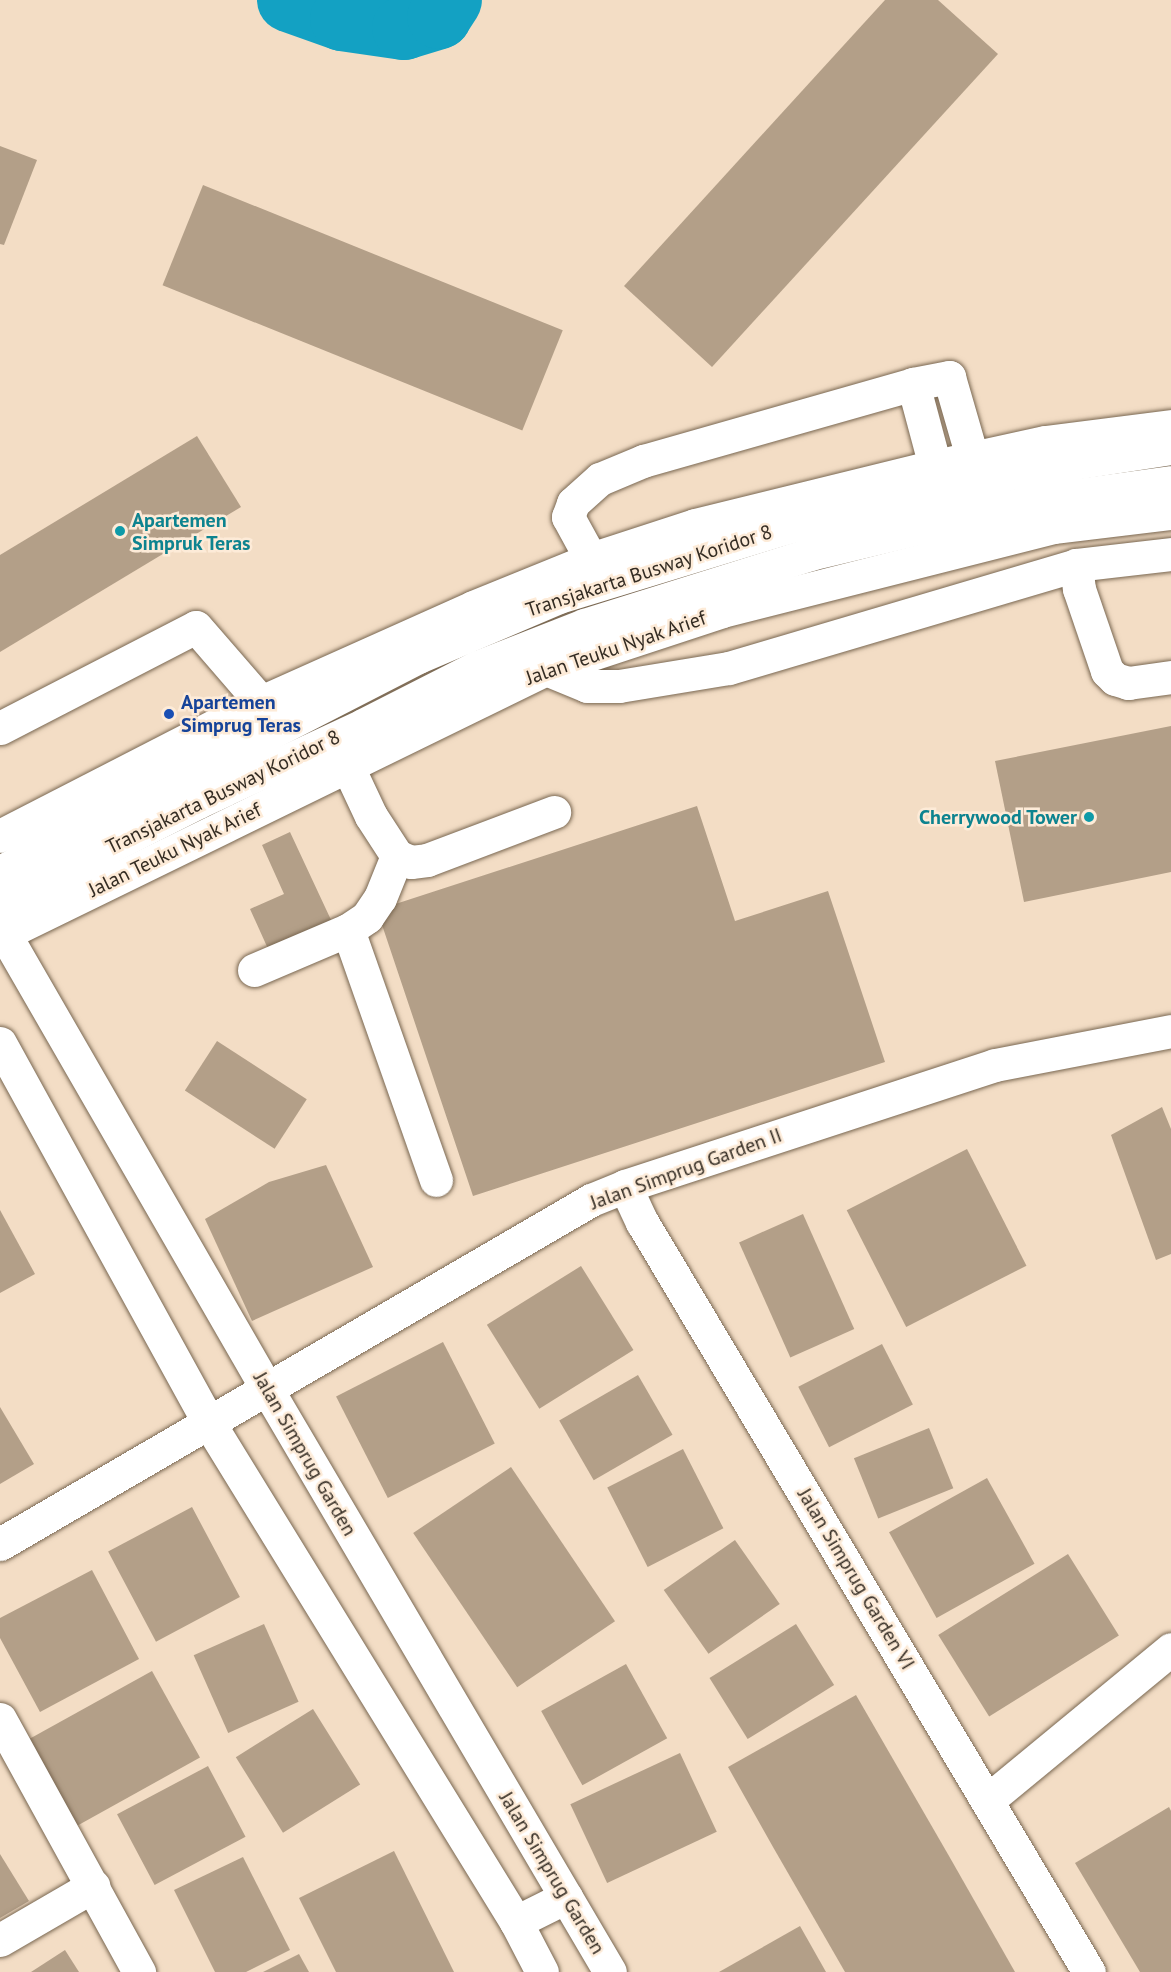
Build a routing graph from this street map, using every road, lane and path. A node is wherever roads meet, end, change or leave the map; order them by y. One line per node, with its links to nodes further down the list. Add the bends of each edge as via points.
1 (913, 384): 4 (main road, via 949,377); 5 (main road); 9 (main road, via 644,462 600,479 573,503 568,517)
2 (1171, 426): 4 (main road, via 1045,442)
3 (1171, 448): 19 (main road, Transjakarta Busway Koridor 8, via 1016,472 795,525 559,597 417,657)
4 (973, 460): 5 (main road)
5 (935, 466): 9 (main road, via 695,525)
6 (1171, 482): 20 (main road, Transjakarta Busway Koridor 8, via 1033,501 821,551 584,625 477,667 198,802)
7 (1171, 513): 11 (main road, Jalan Teuku Nyak Arief, via 1053,527 722,611)
8 (1171, 554): 10 (main road)
9 (591, 559): 13 (main road)
10 (1078, 577): 11 (main road, via 729,668 619,686 587,686); 12 (main road, via 1107,671 1115,680 1128,683)
11 (546, 669): 15 (main road, Jalan Teuku Nyak Arief)
12 (1171, 677)
13 (261, 702): 14 (main road, via 196,627); 17 (main road)
14 (0, 728)
15 (347, 765): 18 (main road, via 371,816); 20 (main road, Jalan Teuku Nyak Arief)
16 (554, 812): 18 (main road, via 427,860 411,862)
17 (0, 836)
18 (397, 856): 21 (main road, via 380,898 367,917)
19 (0, 872)
20 (1, 924): 27 (main road, Jalan Simprug Garden)
21 (348, 930): 22 (main road); 25 (main road)
22 (254, 970)
23 (1171, 1030): 26 (main road, Jalan Simprug Garden II, via 995,1065)
24 (0, 1043): 28 (main road)
25 (436, 1180)
26 (625, 1186): 27 (main road, Jalan Simprug Garden II, via 591,1200); 32 (main road, Jalan Simprug Garden VI, via 648,1232)
27 (267, 1389): 28 (main road, Jalan Simprug Garden II); 34 (main road, Jalan Simprug Garden)
28 (208, 1423): 29 (main road); 35 (main road)
29 (0, 1544)
30 (1171, 1649): 32 (main road)
31 (0, 1719): 33 (main road)
32 (988, 1800): 40 (main road, Jalan Simprug Garden VI)
33 (93, 1886): 36 (main road); 37 (main road)
34 (566, 1897): 35 (main road); 39 (main road, Jalan Simprug Garden)
35 (516, 1923): 38 (main road)
36 (0, 1940)
37 (140, 1972)
38 (542, 1972)
39 (610, 1972)
40 (1089, 1972)

